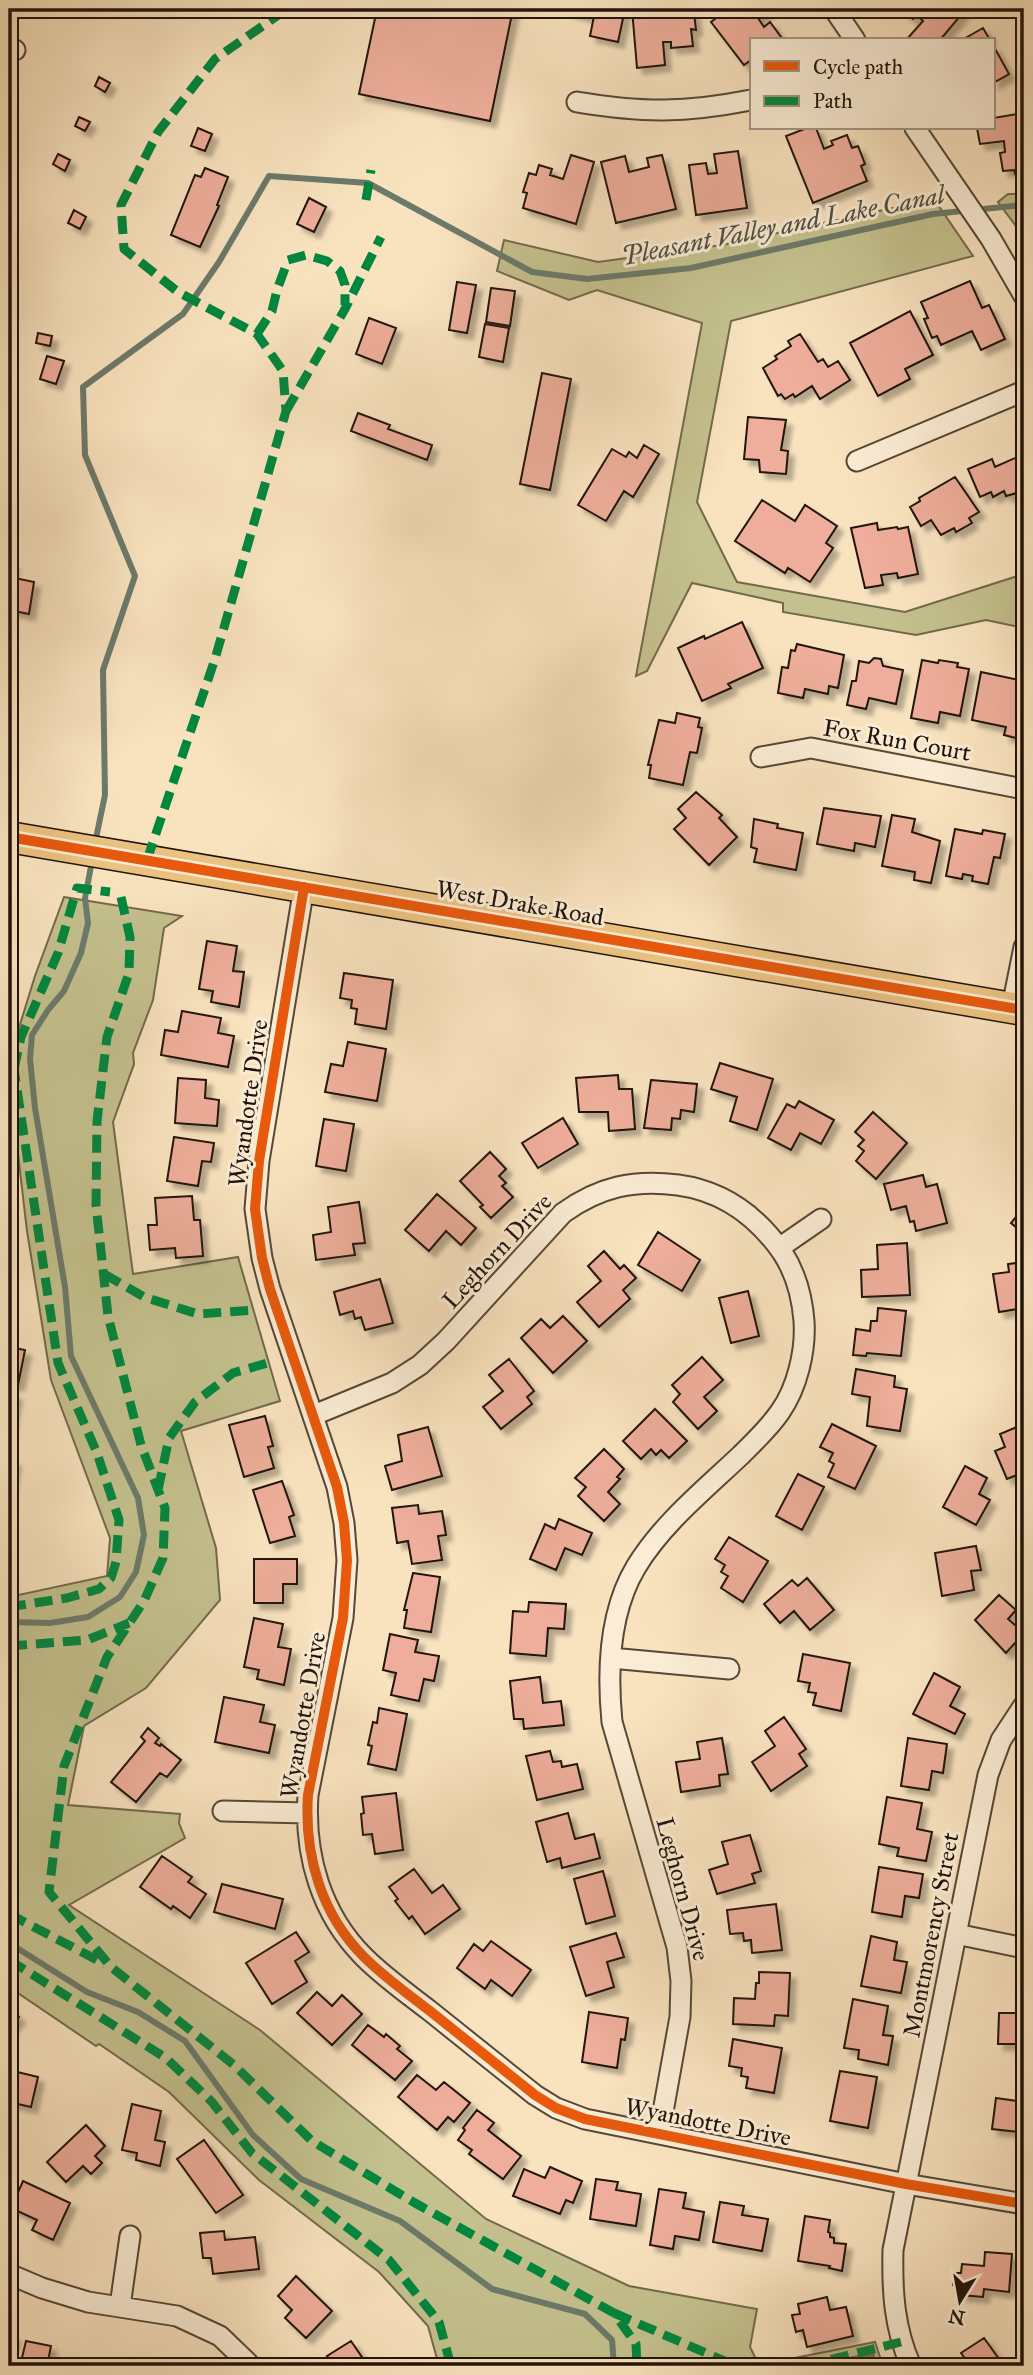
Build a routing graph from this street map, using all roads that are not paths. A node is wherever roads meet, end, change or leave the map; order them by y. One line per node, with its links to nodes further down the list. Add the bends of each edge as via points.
1 (834, 9): 2 (street)
2 (854, 38)
3 (750, 100): 4 (street, via 662,112)
4 (576, 102)
5 (916, 130): 6 (street)
6 (1024, 296)
7 (1024, 391): 8 (street)
8 (857, 461)
9 (761, 757): 10 (street, Fox Run Court, via 811,748)
10 (1024, 789)
11 (9, 837): 12 (main road, West Drake Road)
12 (304, 887): 14 (main road, West Drake Road); 17 (street, Wyandotte Drive, via 262,1135 255,1209 270,1289)
13 (1024, 947): 14 (street)
14 (1018, 1009)
15 (821, 1219): 16 (street)
16 (779, 1248): 17 (street, Leghorn Drive, via 744,1210 688,1186 641,1182 603,1191 563,1213 420,1366 392,1383); 18 (street, Leghorn Drive, via 803,1305 805,1334 798,1375 781,1411 759,1438 674,1519 636,1567 618,1612)
17 (314, 1415): 22 (street, Wyandotte Drive, via 337,1487 347,1560 343,1618)
18 (611, 1658): 19 (street); 25 (street, Leghorn Drive, via 612,1722 677,1947 681,1981 680,2017)
19 (729, 1669)
20 (1024, 1705): 23 (street, Montmorency Street, via 1001,1740 988,1776)
21 (223, 1811): 22 (street, Wyandotte Drive)
22 (307, 1814): 25 (street, Wyandotte Drive, via 309,1847 327,1906 363,1956 556,2108 585,2119)
23 (956, 1934): 24 (street); 26 (street, Montmorency Street)
24 (1024, 1948)
25 (659, 2134): 26 (street, Wyandotte Drive)
26 (906, 2184): 27 (street, Wyandotte Drive); 32 (street, Montmorency Street, via 893,2250 892,2289 896,2320)
27 (1024, 2204)
28 (130, 2236): 30 (street)
29 (9, 2274): 30 (street, via 88,2302)
30 (121, 2306): 31 (street, via 177,2316 220,2336)
31 (251, 2366)
32 (911, 2366)

